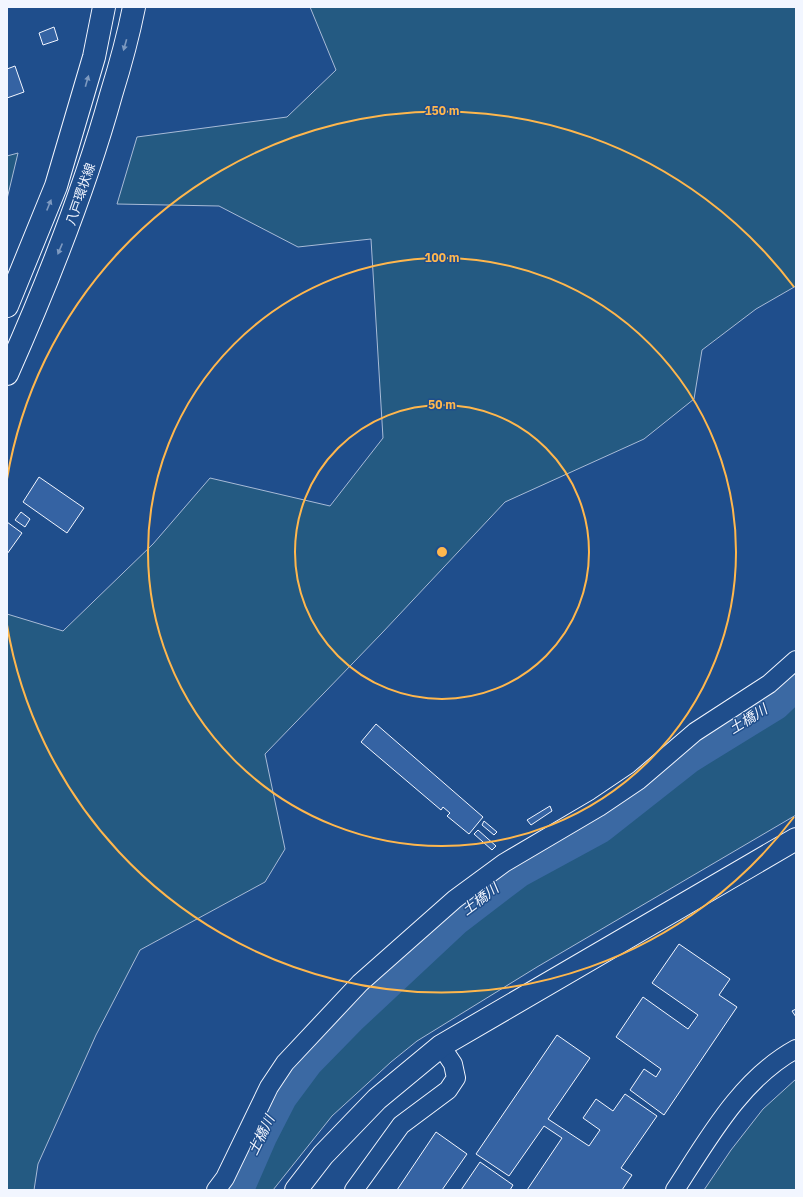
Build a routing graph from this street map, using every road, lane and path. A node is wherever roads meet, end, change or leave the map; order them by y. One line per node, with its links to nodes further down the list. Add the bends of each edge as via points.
1 (104, 7): 3 (main road, 八戸環状線, one-way to 1, via 56,186 94,57)
2 (134, 7): 4 (main road, 八戸環状線, one-way to 4, via 130,30 99,138 70,224)
3 (7, 306)
4 (7, 374)
5 (796, 660): 9 (street, via 769,684 695,732 639,780 599,808 498,867 455,899 360,983 285,1063 269,1087)
6 (796, 838): 7 (main road)
7 (441, 1046): 10 (main road, via 377,1099 323,1155); 11 (street, via 453,1064 456,1078 448,1090 401,1125)
8 (796, 1049): 12 (street, via 780,1058 744,1091)
9 (216, 1190)
10 (296, 1190)
11 (354, 1190)
12 (675, 1190)

